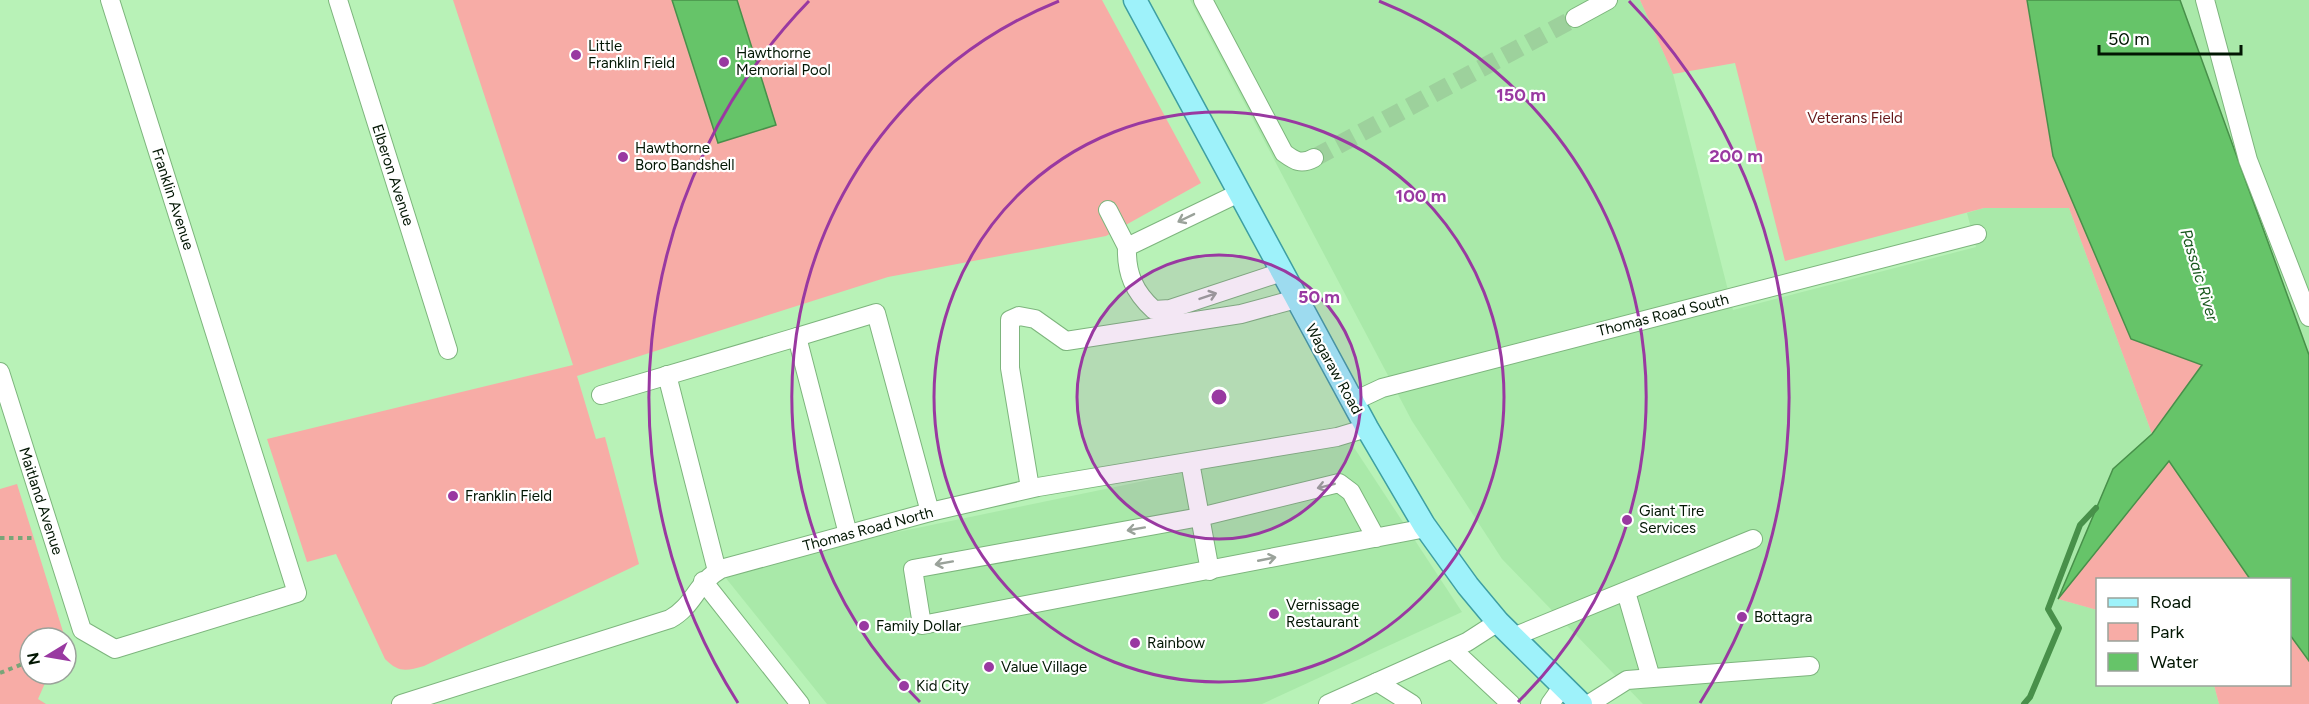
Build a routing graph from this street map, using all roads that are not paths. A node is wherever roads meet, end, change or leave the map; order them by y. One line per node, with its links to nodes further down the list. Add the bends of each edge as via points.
1 (110, 0): 35 (street, Franklin Avenue, via 297,593 115,649)
2 (338, 0): 17 (street, Elberon Avenue)
3 (1135, 0): 9 (main road, Wagaraw Road)
4 (1203, 0): 8 (street, via 1284,153 1295,161)
5 (1608, 0): 7 (street)
6 (2205, 0): 15 (street, via 2247,160)
7 (1575, 18)
8 (1314, 158)
9 (1239, 193): 12 (street, one-way to 12); 13 (main road, Wagaraw Road)
10 (1108, 210): 12 (street)
11 (1977, 234): 21 (street, Thomas Road South, via 1382,388)
12 (1127, 247): 13 (street, one-way to 13, via 1126,269 1140,298 1154,310 1170,309)
13 (1282, 272): 14 (main road, Wagaraw Road)
14 (1296, 299): 21 (main road, Wagaraw Road); 24 (street, via 1245,313 1066,341 1035,319 1019,316 1010,321 1010,368)
15 (2309, 317)
16 (797, 337): 19 (street); 25 (street, via 876,313); 28 (street)
17 (448, 350)
18 (0, 372): 35 (street, Maitland Avenue)
19 (667, 375): 20 (street); 32 (street)
20 (601, 395)
21 (1352, 402): 22 (main road, Wagaraw Road)
22 (1367, 428): 23 (street, Thomas Road North); 27 (main road, Wagaraw Road)
23 (1190, 462): 24 (street, Thomas Road North); 26 (street)
24 (1030, 488): 25 (street, Thomas Road North)
25 (930, 512): 28 (street, Thomas Road North)
26 (1200, 517): 29 (street, one-way to 26, via 1351,492 1339,483); 31 (street); 31 (street, one-way to 31, via 913,569 922,625)
27 (1426, 528): 29 (street); 34 (main road, Wagaraw Road)
28 (848, 534): 32 (street, Thomas Road North)
29 (1376, 537): 31 (street, one-way to 29)
30 (1753, 539): 33 (street)
31 (1210, 570)
32 (710, 576): 41 (street, via 682,612 670,619); 42 (street)
33 (1626, 592): 34 (street); 38 (street)
34 (1505, 629): 36 (street, via 1484,633); 40 (main road, Wagaraw Road)
35 (82, 630)
36 (1452, 649): 39 (street); 45 (street)
37 (1810, 666): 38 (street)
38 (1650, 678): 47 (street, via 1627,680)
39 (1383, 692): 43 (street); 44 (street)
40 (1556, 695): 46 (main road, Wagaraw Road)
41 (401, 704)
42 (800, 704)
43 (1328, 704)
44 (1412, 704)
45 (1510, 704)
46 (1581, 704)
47 (1589, 704)

